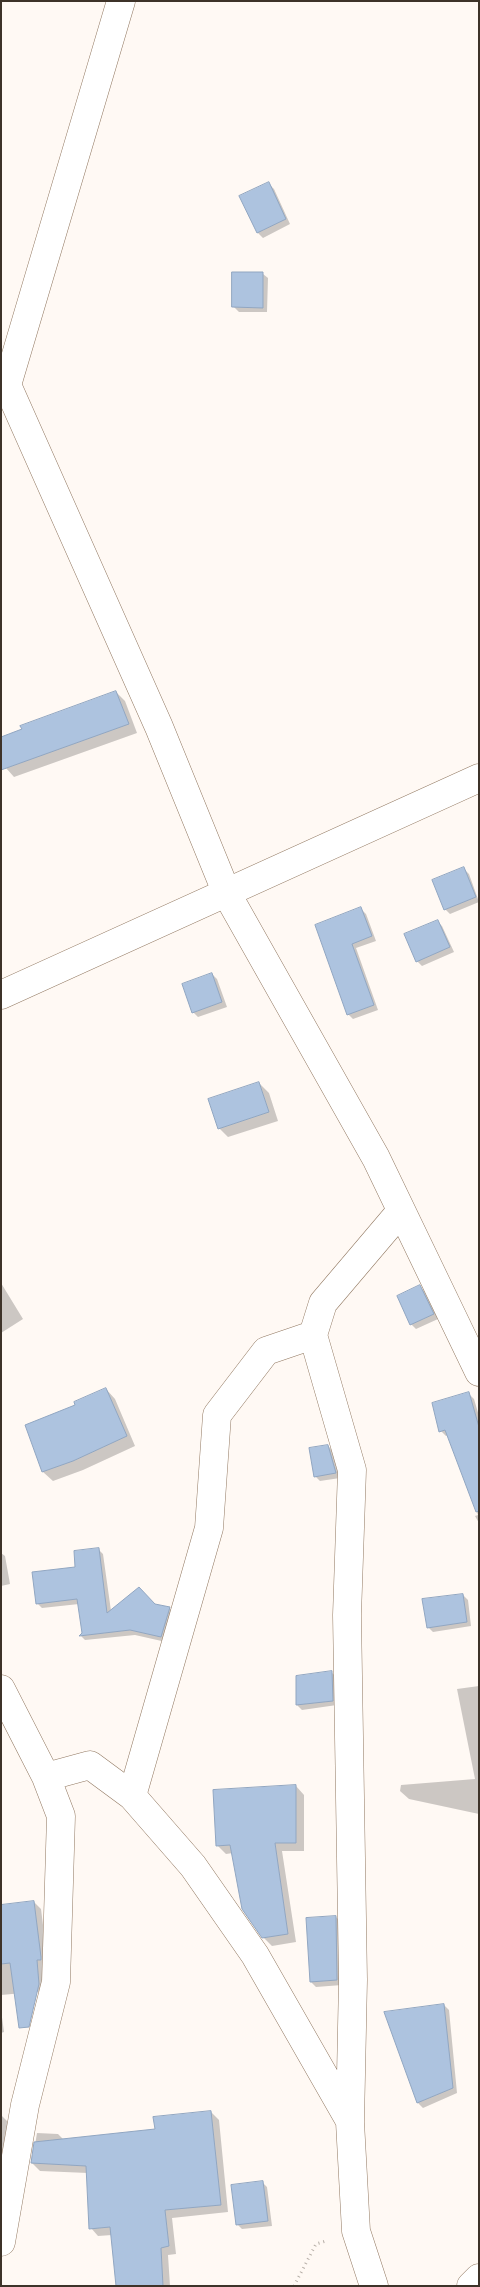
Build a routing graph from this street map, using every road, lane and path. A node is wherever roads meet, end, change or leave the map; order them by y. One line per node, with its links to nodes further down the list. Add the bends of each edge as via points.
1 (121, 1): 2 (street)
2 (4, 382): 4 (street, via 159,727)
3 (479, 778): 4 (street)
4 (227, 894): 5 (street); 6 (street, via 376,1158)
5 (1, 995)
6 (401, 1211): 7 (street, via 323,1303); 8 (street)
7 (314, 1334): 11 (street, via 266,1351 217,1415 209,1528); 12 (street, via 352,1470 346,1615 353,1980)
8 (479, 1372)
9 (1, 1689): 10 (street)
10 (46, 1777): 11 (street, via 90,1765); 14 (street, via 61,1816 56,1982 25,2105)
11 (132, 1796): 12 (street, via 193,1866 255,1955)
12 (350, 2122): 13 (street)
13 (356, 2231): 16 (path, via 316,2244); 17 (street)
14 (1, 2242)
15 (479, 2278): 18 (street)
16 (294, 2286)
17 (374, 2286)
18 (471, 2286)

